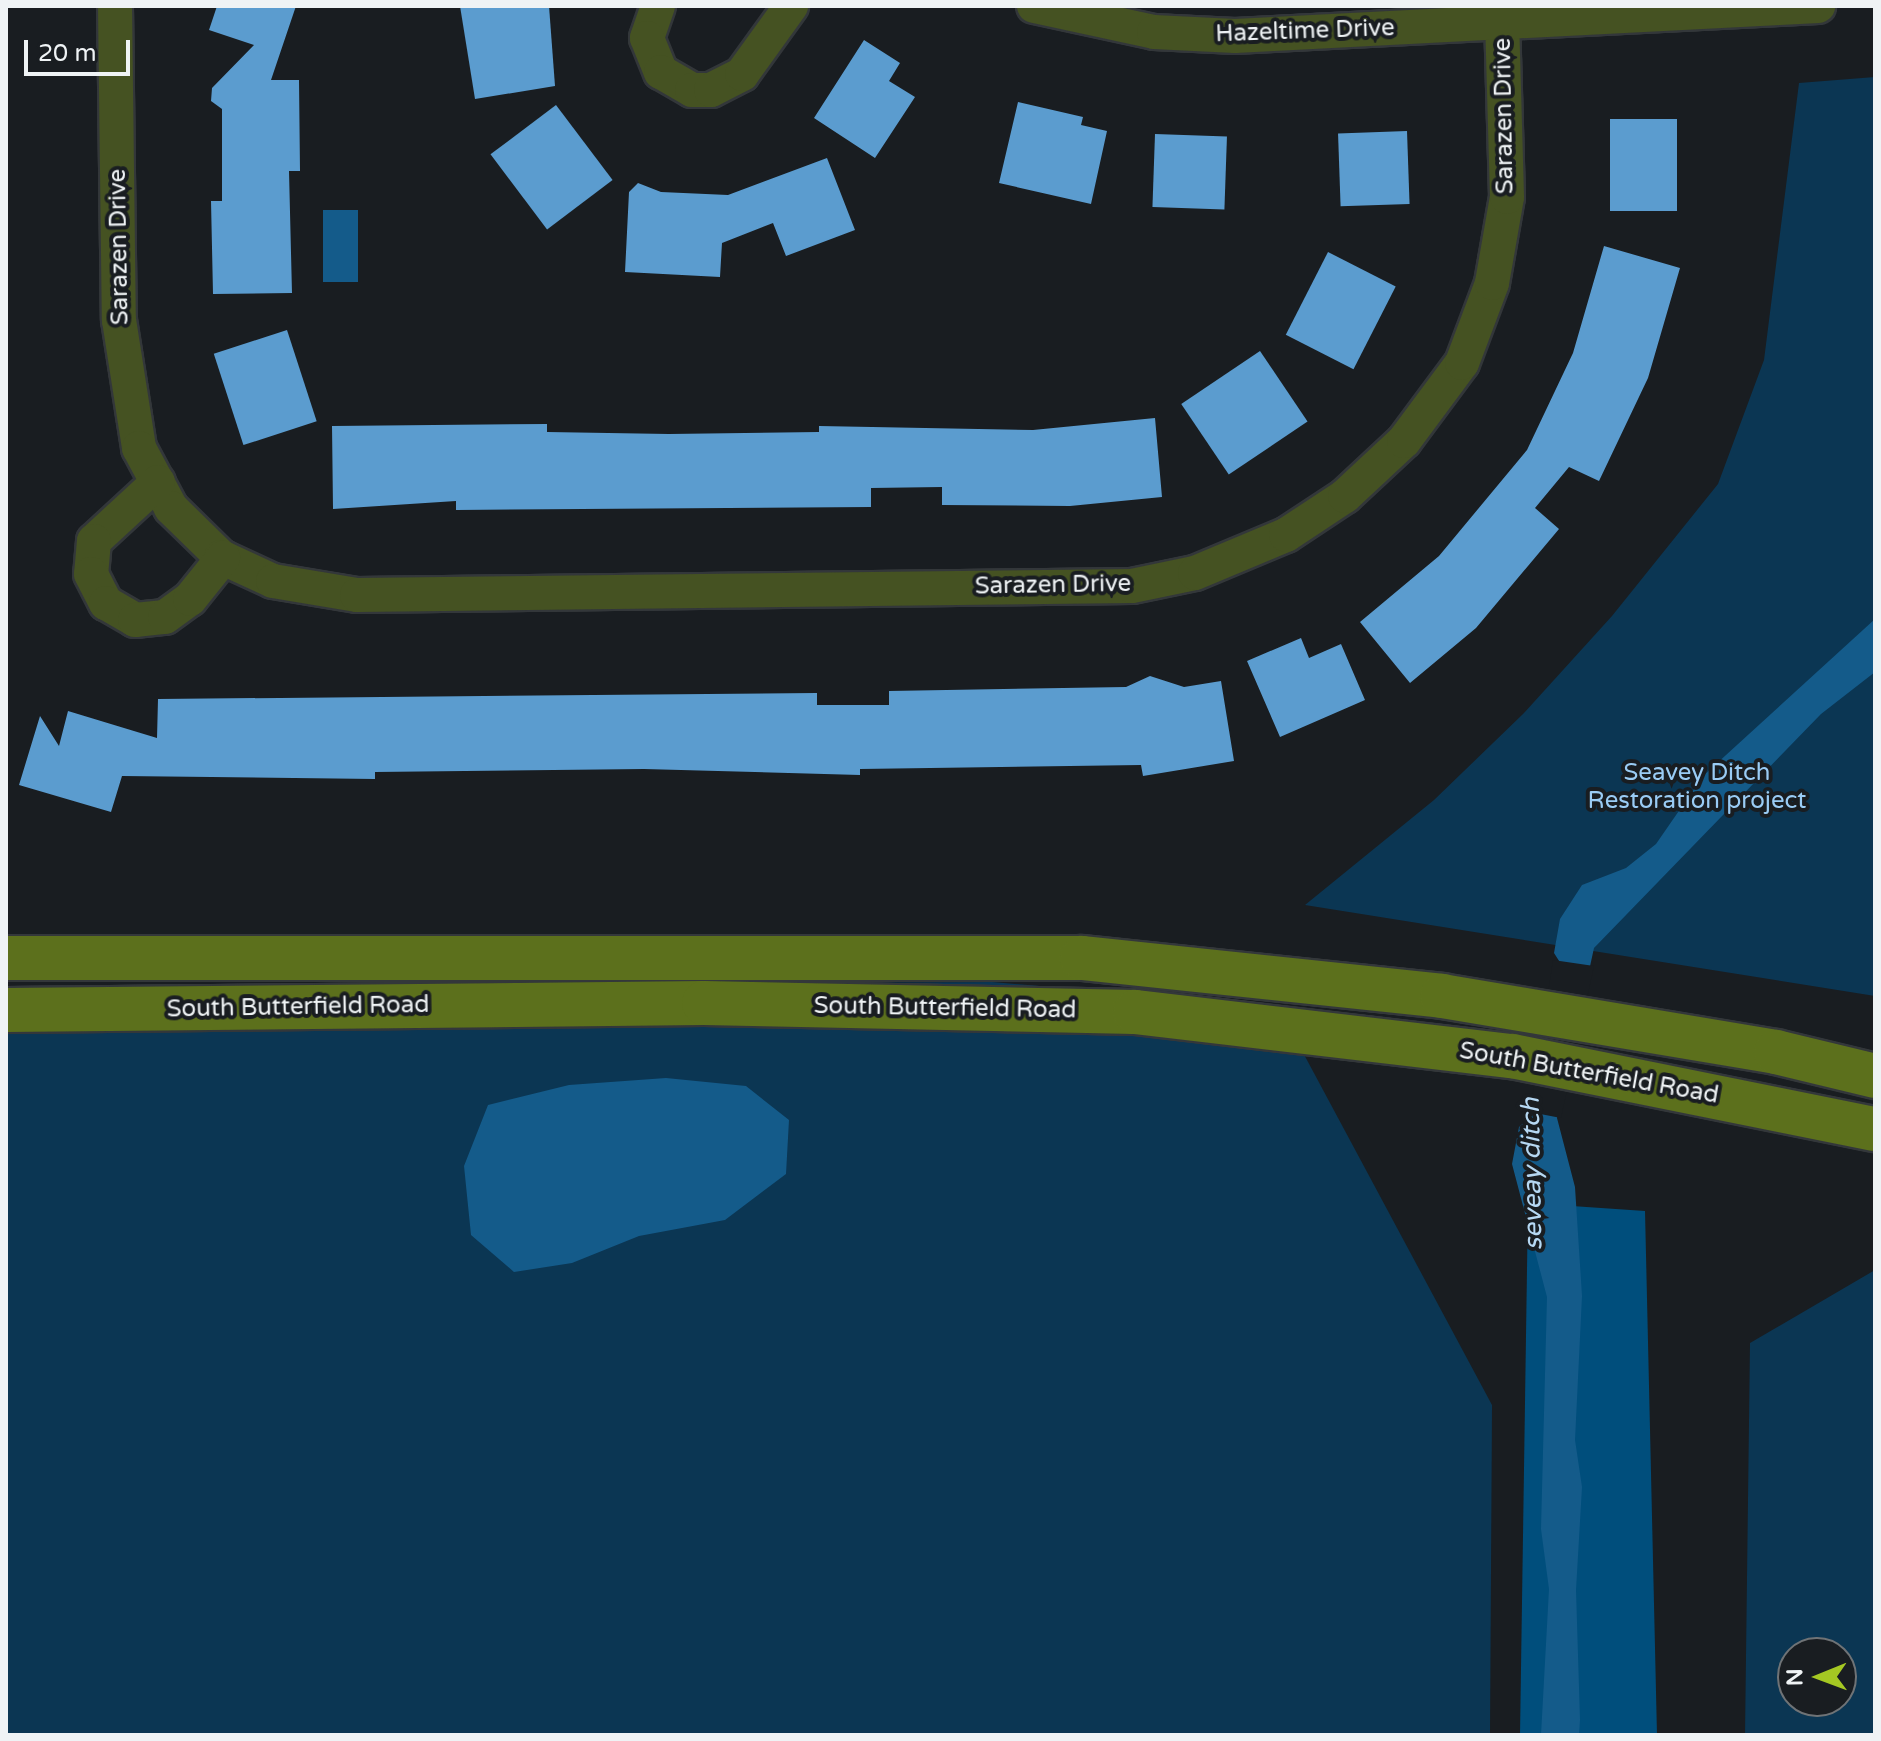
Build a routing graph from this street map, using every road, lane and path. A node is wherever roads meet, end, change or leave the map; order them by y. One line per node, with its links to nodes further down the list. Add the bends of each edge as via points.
1 (115, 6): 7 (street, Sarazen Drive, via 120,333 139,448)
2 (658, 6): 3 (street, via 649,20 652,56 661,72 692,90 728,85 742,74)
3 (791, 6)
4 (1034, 6): 6 (street, Hazeltime Drive, via 1154,32 1235,36)
5 (1818, 6): 6 (street, Hazeltime Drive)
6 (1502, 23): 8 (street, Sarazen Drive, via 1507,197 1492,283 1462,363 1404,441 1345,496 1272,541 1195,573 1122,586 357,595 273,581)
7 (158, 482): 8 (street, Sarazen Drive, via 171,508); 8 (street, via 94,541 91,574 106,603 135,620 165,617 190,599)
8 (223, 558)
9 (6, 958): 11 (main road, South Butterfield Road, via 1082,958 1539,1012 1776,1052)
10 (6, 1010): 12 (main road, South Butterfield Road, via 704,1003 1135,1012 1531,1059)
11 (1875, 1076)
12 (1875, 1129)

